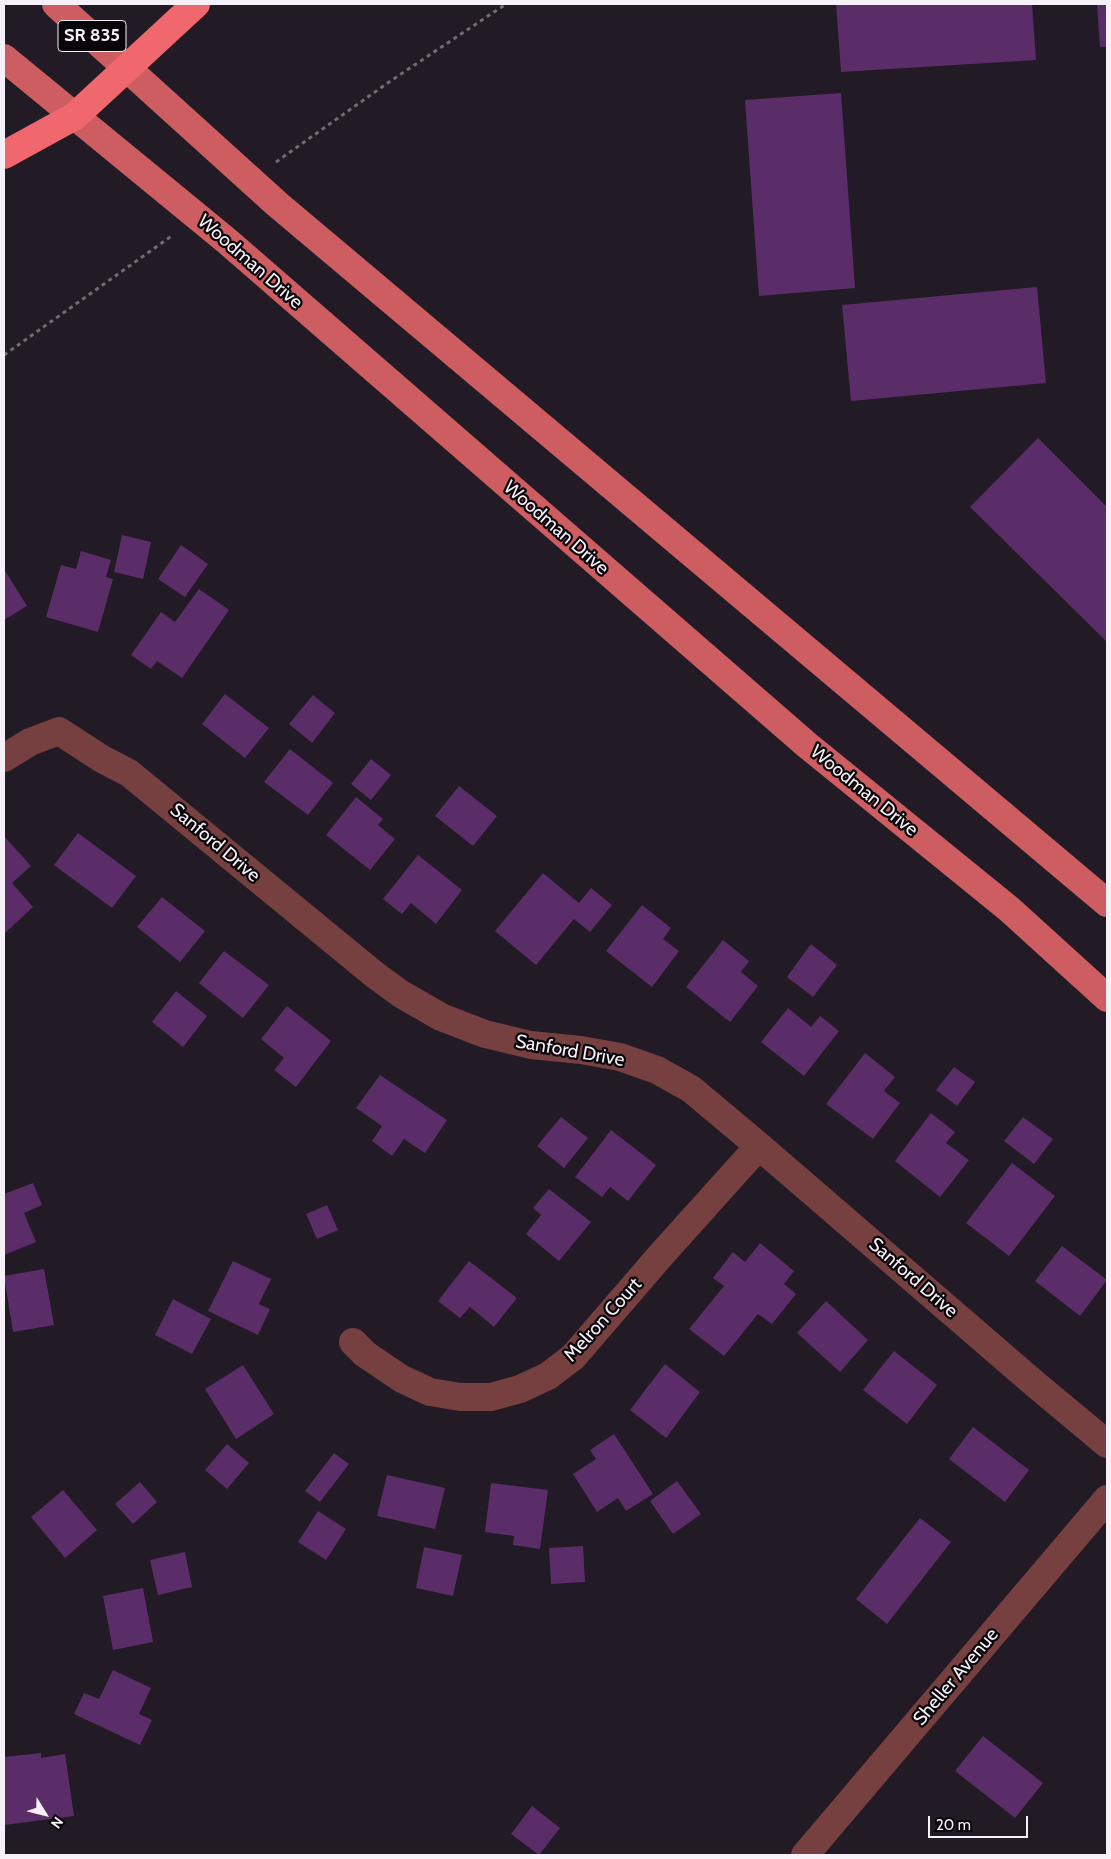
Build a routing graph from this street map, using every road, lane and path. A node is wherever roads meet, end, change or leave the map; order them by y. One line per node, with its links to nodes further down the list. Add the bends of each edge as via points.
1 (56, 4): 4 (main road, SR 835)
2 (196, 4): 4 (highway)
3 (4, 58): 5 (main road, Woodman Drive)
4 (128, 69): 5 (highway); 8 (main road, via 277,204)
5 (75, 116): 6 (highway); 9 (main road, Woodman Drive, via 227,241 806,745 1009,909)
6 (4, 155)
7 (4, 758): 10 (street, Sanford Drive, via 59,730 102,759 130,772 401,994 442,1017 485,1034 531,1045 620,1057 657,1070 691,1089)
8 (1107, 903)
9 (1107, 998)
10 (759, 1146): 11 (street, Melron Court, via 572,1357 548,1376 498,1395 460,1398 430,1392 402,1380); 12 (street, Sanford Drive)
11 (353, 1342)
12 (1107, 1444)
13 (1107, 1499): 14 (street, Sheller Avenue)
14 (805, 1855)

